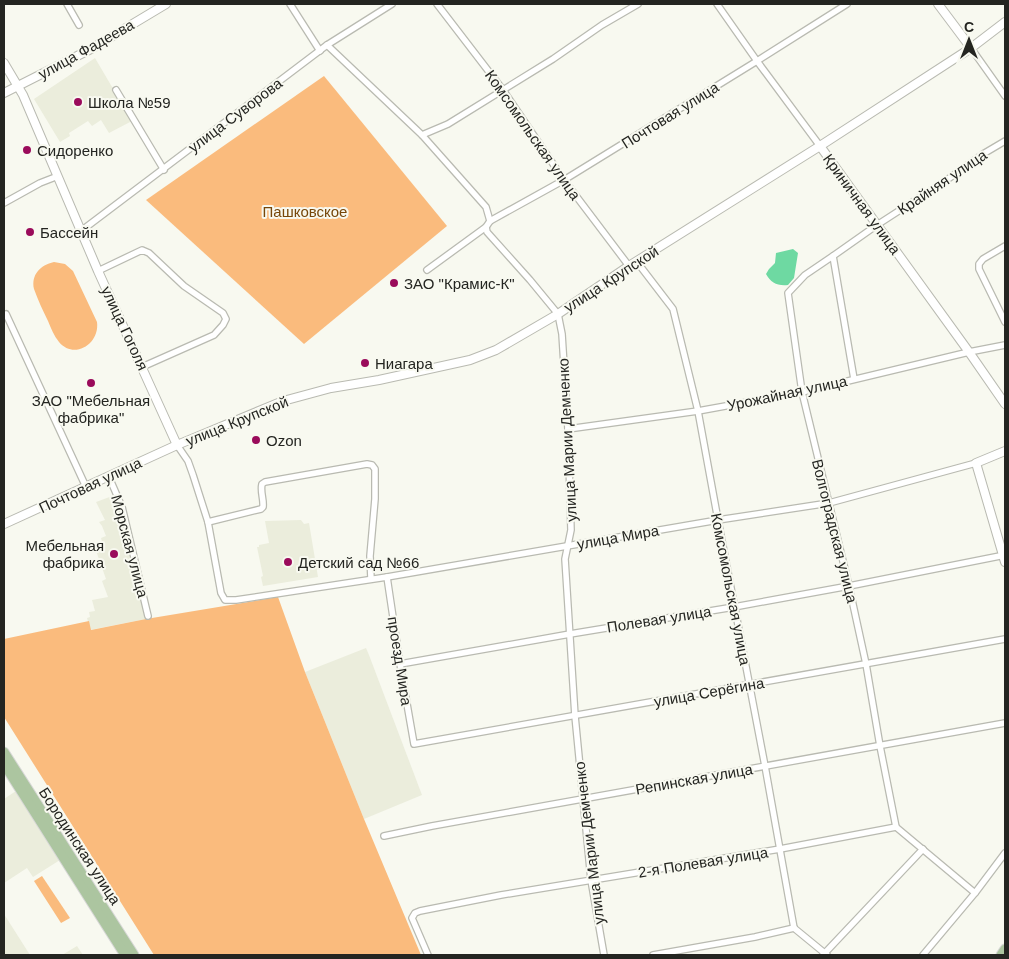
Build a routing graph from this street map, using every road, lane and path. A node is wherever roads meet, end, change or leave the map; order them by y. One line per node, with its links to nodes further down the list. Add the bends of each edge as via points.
1 (67, 4): 11 (street)
2 (166, 4): 17 (street, улица Фадеева, via 91,49)
3 (290, 4): 14 (street)
4 (392, 4): 12 (street, улица Суворова)
5 (437, 4): 19 (street, Комсомольская улица)
6 (638, 4): 19 (street)
7 (717, 4): 15 (street, Криничная улица)
8 (847, 4): 15 (street, Почтовая улица)
9 (938, 4): 13 (street)
10 (1005, 22): 13 (street, улица Крупской)
11 (79, 25)
12 (327, 45): 14 (street, улица Суворова); 22 (street, улица Марии Демченко)
13 (971, 48): 21 (street); 24 (street, улица Крупской)
14 (320, 51): 25 (street, улица Суворова)
15 (757, 61): 24 (street, Криничная улица); 27 (street, Почтовая улица)
16 (4, 63): 17 (street, улица Гоголя)
17 (18, 86): 20 (street, улица Фадеева); 26 (street, улица Гоголя)
18 (116, 90): 25 (street)
19 (503, 90): 22 (street, via 448,124); 27 (street, Комсомольская улица)
20 (4, 93)
21 (1005, 96)
22 (422, 135): 29 (street, улица Марии Демченко, via 486,208)
23 (1005, 141): 30 (street, Крайняя улица)
24 (820, 146): 30 (street, Криничная улица); 34 (street, улица Крупской)
25 (164, 170): 31 (street, улица Суворова)
26 (58, 176): 28 (street); 31 (street, улица Гоголя)
27 (564, 180): 29 (street, Почтовая улица); 35 (street, Комсомольская улица)
28 (4, 203)
29 (488, 224): 36 (street, Почтовая улица); 39 (street, улица Марии Демченко, via 488,232)
30 (877, 225): 33 (street, Крайняя улица); 42 (street, Криничная улица)
31 (81, 231): 37 (street, улица Гоголя)
32 (1005, 246): 40 (street, via 979,264)
33 (833, 256): 44 (street); 45 (street, Волгоградская улица, via 788,293)
34 (637, 262): 35 (street, улица Крупской); 47 (street, Комсомольская улица, via 673,309)
35 (629, 266): 39 (street, улица Крупской)
36 (427, 270)
37 (98, 271): 43 (street, улица Гоголя); 43 (street, via 142,250 184,286 223,313 226,319 214,335)
38 (6, 314): 53 (street)
39 (558, 314): 48 (street, улица Марии Демченко); 49 (street, улица Крупской, via 496,350 470,360 283,401)
40 (1005, 322)
41 (1005, 345): 42 (street, Урожайная улица)
42 (969, 352): 44 (street, Урожайная улица); 46 (street, Криничная улица)
43 (142, 367): 49 (street, улица Гоголя)
44 (854, 379): 45 (street, Урожайная улица)
45 (802, 392): 47 (street, Урожайная улица); 54 (street, Волгоградская улица)
46 (1005, 404)
47 (698, 411): 48 (street, Урожайная улица); 55 (street, Комсомольская улица)
48 (568, 430): 58 (street, улица Марии Демченко, via 572,530)
49 (177, 445): 52 (street, Почтовая улица); 56 (street, улица Гоголя, via 188,461)
50 (1005, 451): 51 (street, улица Мира)
51 (976, 462): 54 (street, улица Мира); 59 (street)
52 (109, 477): 53 (street, Почтовая улица); 65 (street, Морская улица, via 122,508)
53 (86, 487): 57 (street, Почтовая улица)
54 (829, 503): 55 (street, улица Мира); 62 (street, Волгоградская улица)
55 (718, 520): 58 (street, улица Мира); 64 (street, Комсомольская улица)
56 (208, 522): 61 (street, via 261,509 264,504 261,488 265,482 372,465 375,469 375,499); 63 (street, улица Гоголя)
57 (4, 524)
58 (568, 546): 60 (street, улица Мира); 66 (street, улица Марии Демченко, via 565,559)
59 (1005, 557): 62 (street, Полевая улица)
60 (387, 576): 61 (street, улица Мира); 68 (street, проезд Мира)
61 (371, 579): 63 (street, улица Мира)
62 (849, 586): 64 (street, Полевая улица); 69 (street, Волгоградская улица)
63 (225, 600)
64 (734, 607): 66 (street, Полевая улица); 70 (street, Комсомольская улица)
65 (148, 616)
66 (570, 634): 68 (street, Полевая улица); 71 (street, улица Марии Демченко)
67 (1005, 639): 69 (street, улица Серёгина)
68 (400, 664): 73 (street, проезд Мира)
69 (866, 664): 70 (street, улица Серёгина); 74 (street, Волгоградская улица)
70 (749, 685): 71 (street, улица Серёгина); 77 (street, Комсомольская улица)
71 (575, 716): 73 (street, улица Серёгина); 78 (street, улица Марии Демченко)
72 (1005, 723): 74 (street, Репинская улица)
73 (414, 744)
74 (880, 746): 77 (street, Репинская улица); 79 (street, Волгоградская улица)
75 (4, 752): 89 (main road, Бородинская улица)
76 (4, 764): 88 (main road, Бородинская улица)
77 (765, 766): 78 (street, Репинская улица); 81 (street, Комсомольская улица)
78 (583, 799): 80 (street, Репинская улица); 84 (street, улица Марии Демченко)
79 (896, 827): 81 (street, 2-я Полевая улица); 82 (street)
80 (384, 836)
81 (780, 850): 84 (street, 2-я Полевая улица); 86 (street, Комсомольская улица)
82 (922, 850): 85 (street); 93 (street)
83 (1005, 853): 85 (street)
84 (591, 880): 90 (street, 2-я Полевая улица, via 420,911 412,918); 91 (street, улица Марии Демченко)
85 (975, 893): 94 (street)
86 (794, 928): 92 (street); 93 (street)
87 (1005, 950): 95 (main road)
88 (125, 955)
89 (134, 955)
90 (428, 955)
91 (604, 955)
92 (653, 955)
93 (825, 955)
94 (923, 955)
95 (1000, 955)

